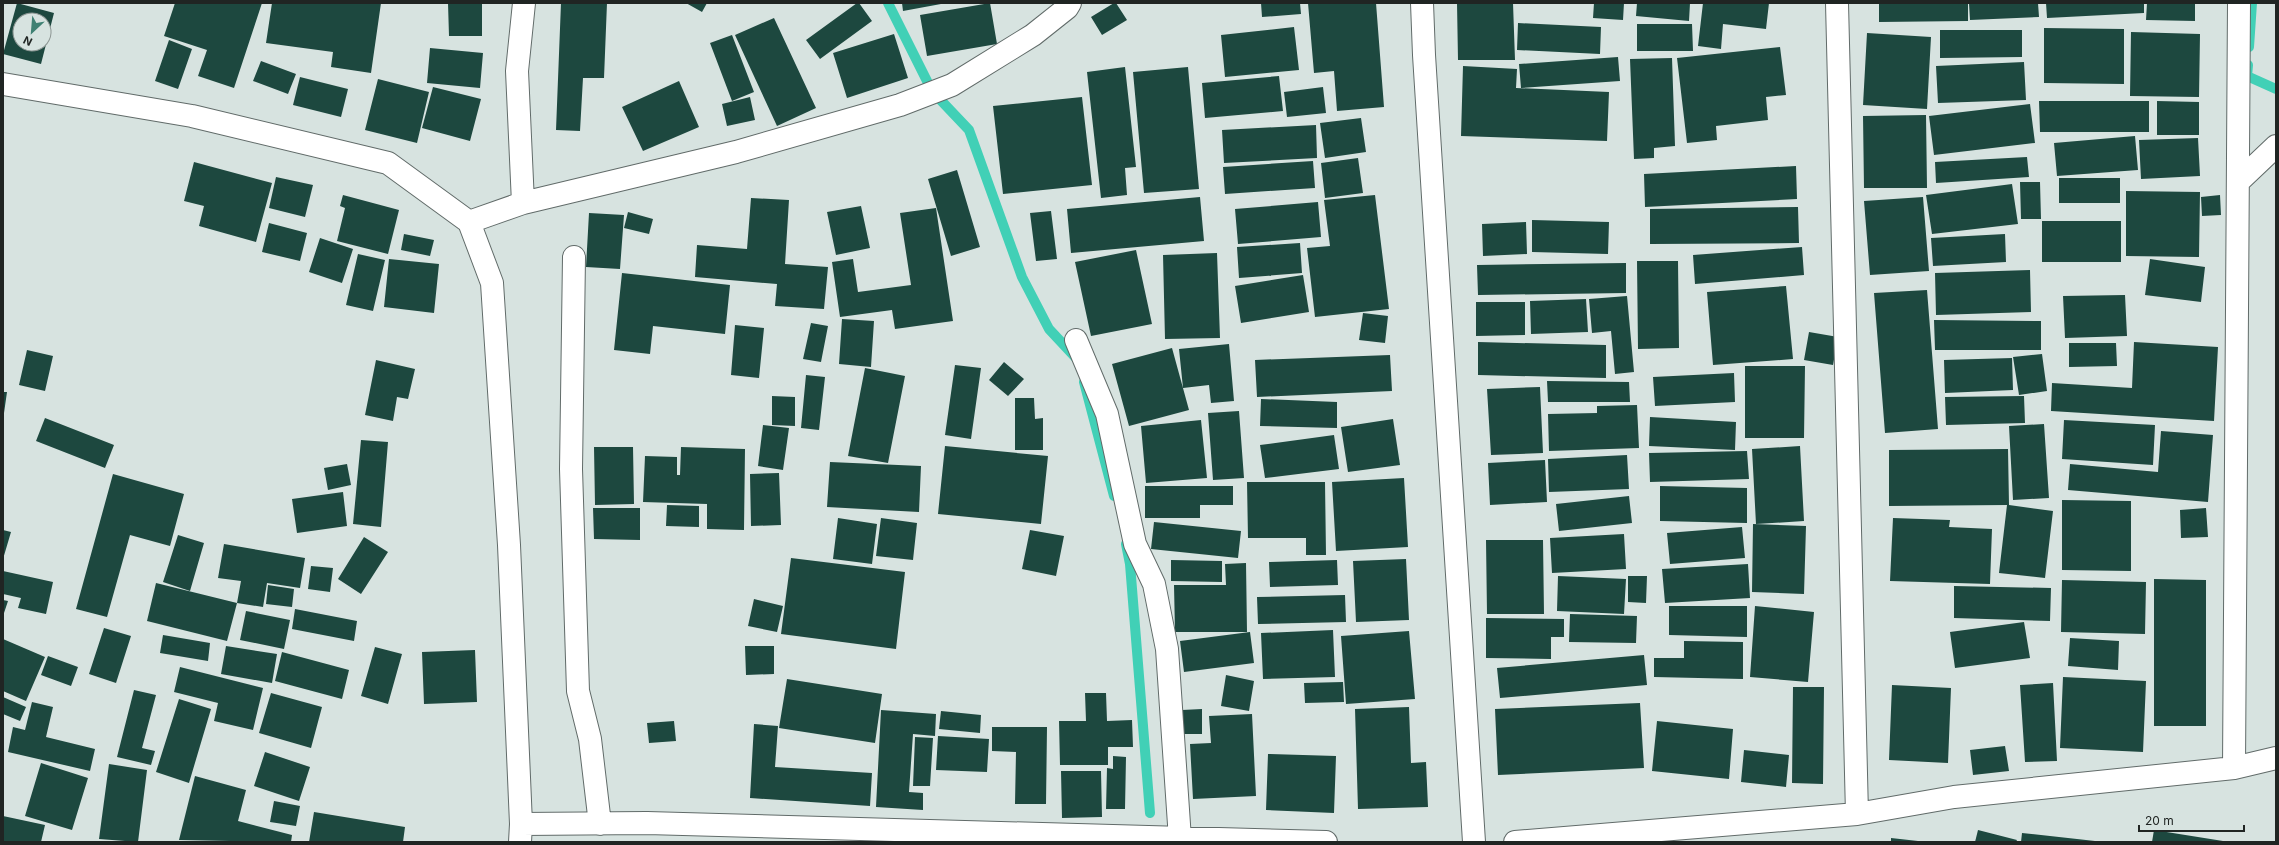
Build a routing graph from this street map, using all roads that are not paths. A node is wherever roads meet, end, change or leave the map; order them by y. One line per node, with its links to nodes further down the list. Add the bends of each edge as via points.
1 (524, 3): 9 (street, via 517,71)
2 (1070, 3): 9 (street, via 1033,35 952,85 900,106 736,152)
3 (1422, 3): 22 (street)
4 (1838, 3): 15 (street)
5 (2239, 3): 8 (street)
6 (3, 84): 10 (street, via 192,116 388,163)
7 (2276, 146): 8 (street)
8 (2238, 182): 14 (street)
9 (523, 203): 10 (street)
10 (469, 222): 17 (street, via 492,283 509,545)
11 (574, 257): 16 (street, via 571,469 578,691 590,738)
12 (1076, 340): 19 (street, via 1107,414 1135,544 1154,584 1167,649)
13 (2276, 758): 14 (street)
14 (2234, 768): 15 (street, via 1954,797)
15 (1857, 814): 23 (street)
16 (600, 824): 17 (street); 18 (street)
17 (520, 833)
18 (650, 833): 20 (street)
19 (1180, 839): 20 (street); 21 (street)
20 (1123, 840)
21 (1326, 842)
22 (1474, 842)
23 (1515, 842)

